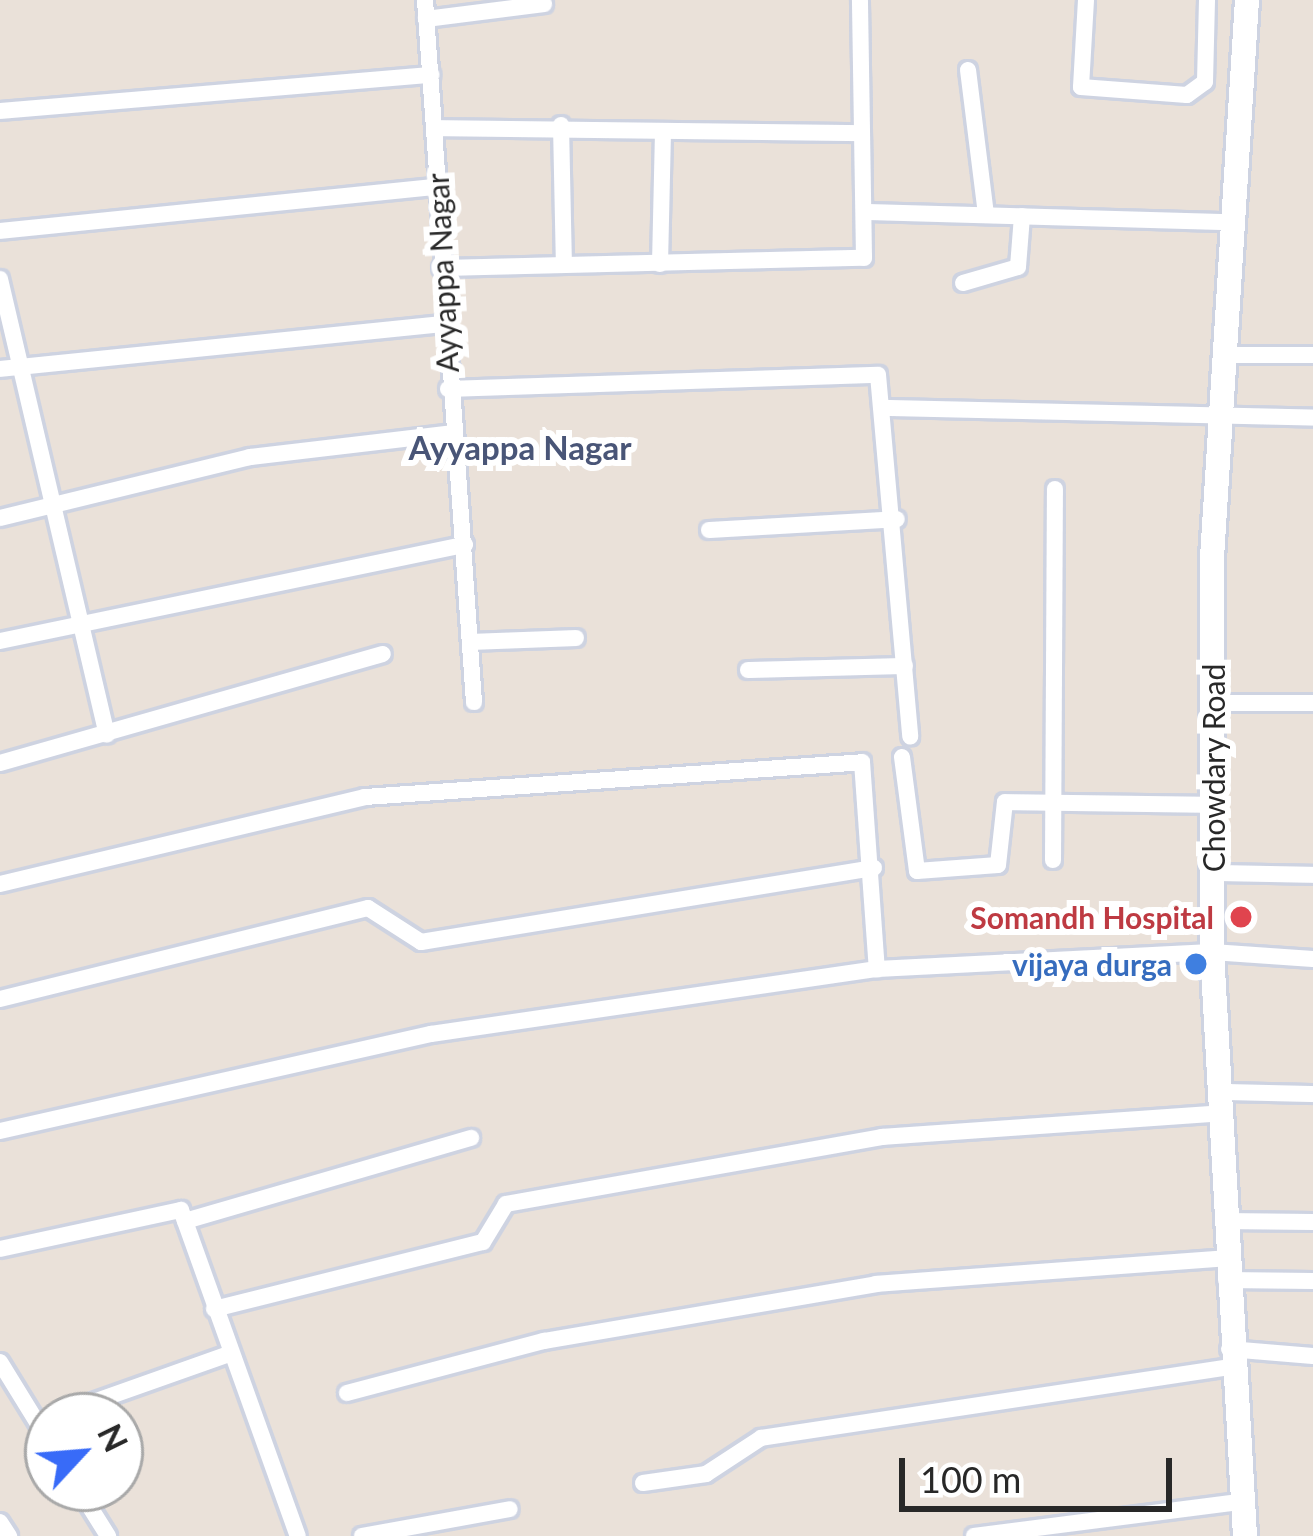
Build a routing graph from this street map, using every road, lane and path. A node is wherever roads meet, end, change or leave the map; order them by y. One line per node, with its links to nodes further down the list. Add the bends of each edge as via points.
1 (425, 0): 7 (street, Ayyappa Nagar)
2 (860, 0): 14 (street)
3 (1086, 0): 4 (street, via 1081,87 1187,95 1205,82)
4 (1207, 0)
5 (1246, 0): 19 (street, Chowdary Road)
6 (544, 4): 7 (street)
7 (426, 20): 9 (street, Ayyappa Nagar)
8 (968, 70): 17 (street)
9 (431, 75): 10 (street); 12 (street, Ayyappa Nagar)
10 (0, 111)
11 (560, 125): 12 (street); 13 (street); 22 (street)
12 (434, 128): 15 (street, Ayyappa Nagar)
13 (663, 133): 14 (street); 21 (street)
14 (860, 133): 16 (street)
15 (436, 187): 20 (street); 23 (street, Ayyappa Nagar)
16 (867, 212): 17 (street); 21 (street, via 868,252 857,261)
17 (986, 215): 18 (street)
18 (1022, 216): 19 (street); 25 (street, via 1018,267)
19 (1231, 222): 27 (street, Chowdary Road)
20 (0, 231)
21 (661, 264): 22 (street)
22 (564, 265): 23 (street)
23 (441, 268): 26 (street, Ayyappa Nagar)
24 (0, 279): 29 (street)
25 (963, 283)
26 (445, 324): 29 (street); 30 (street, Ayyappa Nagar)
27 (1226, 355): 28 (street); 32 (street, Chowdary Road)
28 (1313, 355)
29 (8, 367): 36 (street)
30 (448, 389): 31 (street, via 866,370 883,382); 34 (street, Ayyappa Nagar)
31 (887, 409): 32 (street); 38 (street)
32 (1221, 414): 33 (street); 49 (street, Chowdary Road)
33 (1313, 418)
34 (453, 433): 36 (street, via 250,457); 40 (street, Ayyappa Nagar)
35 (1054, 489): 55 (street)
36 (55, 509): 37 (street); 41 (street)
37 (0, 518)
38 (897, 519): 39 (street); 46 (street)
39 (709, 530)
40 (465, 545): 41 (street); 44 (street, Ayyappa Nagar)
41 (83, 621): 43 (street); 51 (street)
42 (576, 638): 44 (street)
43 (0, 641)
44 (471, 642): 48 (street, Ayyappa Nagar)
45 (383, 654): 51 (street)
46 (905, 666): 47 (street); 52 (street)
47 (748, 670)
48 (474, 702)
49 (1215, 703): 50 (street); 56 (street, Chowdary Road)
50 (1313, 703)
51 (106, 735): 54 (street)
52 (910, 737)
53 (902, 757): 55 (street, via 917,871 996,867 1002,803)
54 (0, 763)
55 (1053, 803): 56 (street); 57 (street)
56 (1214, 806): 59 (street, Chowdary Road)
57 (1053, 860)
58 (874, 868): 61 (street, via 862,762 365,797); 64 (street); 65 (street, via 421,942 368,908)
59 (1213, 873): 60 (street); 62 (street, Chowdary Road)
60 (1313, 874)
61 (0, 884)
62 (1212, 952): 63 (street); 64 (street); 67 (street, Chowdary Road)
63 (1313, 959)
64 (877, 969): 68 (street, via 431,1034)
65 (0, 999)
66 (1313, 1094): 67 (street)
67 (1224, 1103): 71 (street, Chowdary Road); 76 (street, via 882,1137 506,1204 483,1242)
68 (0, 1131)
69 (471, 1138): 70 (street)
70 (185, 1221): 73 (street, via 165,1205); 76 (street)
71 (1224, 1221): 72 (street); 74 (street, Chowdary Road)
72 (1313, 1222)
73 (0, 1249)
74 (1227, 1269): 75 (street); 79 (street, Chowdary Road); 83 (street, via 876,1284 544,1341)
75 (1313, 1280)
76 (214, 1309): 77 (street)
77 (229, 1354): 82 (street); 90 (street)
78 (1313, 1356): 79 (street)
79 (1230, 1358): 84 (street, via 761,1438 706,1474); 85 (street, Chowdary Road)
80 (0, 1362): 81 (street)
81 (24, 1392)
82 (122, 1392)
83 (347, 1393)
84 (643, 1483)
85 (1241, 1502): 92 (street); 93 (street, Chowdary Road)
86 (510, 1509): 88 (street)
87 (0, 1522): 89 (street)
88 (429, 1531): 91 (street)
89 (9, 1536)
90 (298, 1536)
91 (362, 1536)
92 (974, 1536)
93 (1245, 1536)

